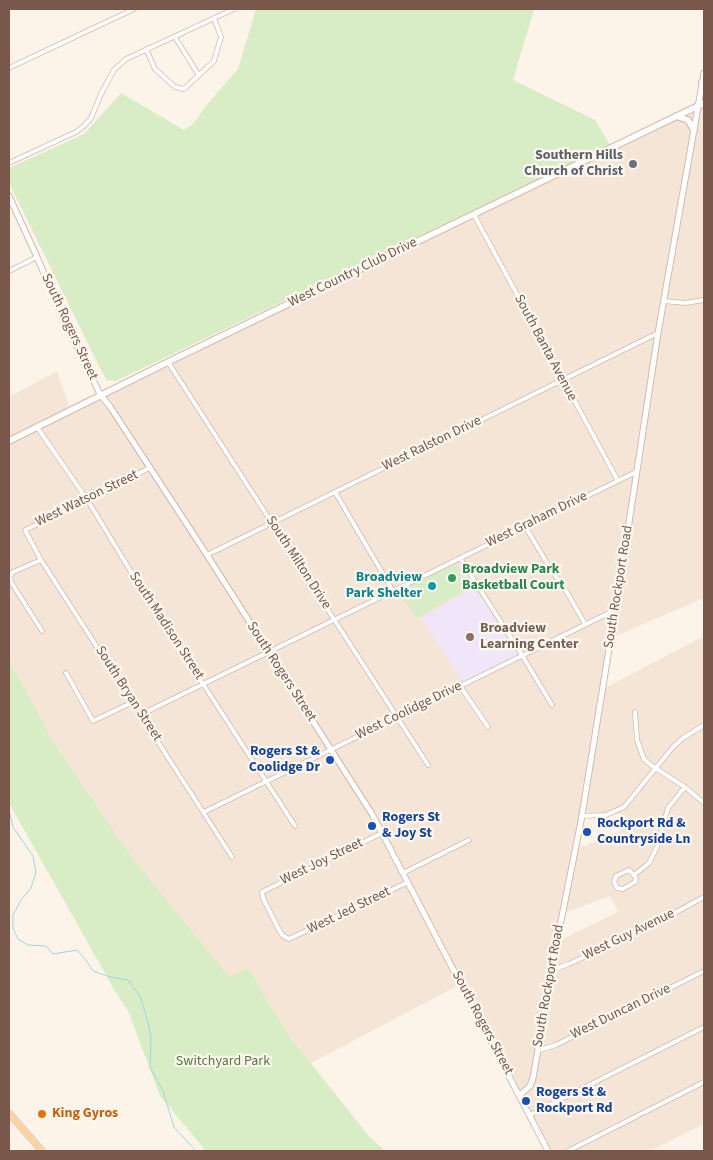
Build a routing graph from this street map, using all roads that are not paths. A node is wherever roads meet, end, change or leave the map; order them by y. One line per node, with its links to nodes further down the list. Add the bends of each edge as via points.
1 (134, 9): 3 (street)
2 (234, 9): 4 (street)
3 (128, 10): 7 (street)
4 (214, 18): 5 (street); 9 (street, via 221,37 214,61)
5 (175, 38): 6 (street); 9 (street)
6 (146, 49): 9 (street, via 153,66 180,90 188,87); 15 (street, via 126,59 114,70 84,126)
7 (9, 68)
8 (704, 73): 10 (street, South Rockport Road)
9 (198, 74)
10 (703, 84): 12 (street, South Rockport Road)
11 (704, 103): 12 (main road, West Country Club Drive)
12 (698, 106): 13 (main road, West Country Club Drive); 14 (street, South Rockport Road)
13 (676, 116): 14 (main road, via 688,120); 17 (main road, West Country Club Drive)
14 (694, 130): 21 (street, South Rockport Road)
15 (9, 163)
16 (9, 196): 18 (street, South Rogers Street)
17 (474, 215): 23 (main road, West Country Club Drive); 24 (street, South Banta Avenue)
18 (37, 258): 19 (street); 25 (street, South Rogers Street)
19 (9, 270)
20 (704, 300): 21 (street, via 685,303)
21 (664, 301): 22 (street, South Rockport Road)
22 (658, 333): 24 (street, West Ralston Drive); 29 (street, South Rockport Road)
23 (168, 362): 25 (main road, West Country Club Drive); 33 (street, South Milton Drive)
24 (562, 380): 30 (street, South Banta Avenue); 31 (street, West Ralston Drive)
25 (101, 396): 26 (main road, West Country Club Drive); 28 (street, South Rogers Street)
26 (37, 427): 27 (main road, West Country Club Drive); 32 (street, South Madison Street)
27 (9, 441)
28 (149, 468): 32 (street, West Watson Street); 36 (street, South Rogers Street)
29 (636, 472): 30 (street, West Graham Drive); 40 (street, South Rockport Road)
30 (618, 481): 34 (street, West Graham Drive)
31 (335, 492): 33 (street, West Ralston Drive); 39 (street)
32 (88, 501): 35 (street, West Watson Street); 47 (street, South Madison Street)
33 (272, 523): 36 (street, West Ralston Drive); 41 (street, South Milton Drive)
34 (525, 526): 37 (street, West Graham Drive); 42 (street)
35 (25, 530): 38 (street, South Bryan Street)
36 (207, 555): 44 (street, South Rogers Street)
37 (460, 558): 39 (street, West Graham Drive); 45 (street)
38 (41, 560): 43 (street, via 10,576); 49 (street, South Bryan Street)
39 (393, 591): 41 (street, West Graham Drive)
40 (615, 610): 42 (street, West Coolidge Drive); 63 (street, South Rockport Road)
41 (334, 619): 44 (street, West Graham Drive); 53 (street, South Milton Drive)
42 (585, 624): 45 (street, West Coolidge Drive)
43 (42, 631)
44 (268, 652): 47 (street, West Graham Drive); 56 (street, South Rogers Street)
45 (522, 656): 48 (street, West Coolidge Drive); 50 (street)
46 (66, 673): 49 (street, via 93,721)
47 (203, 684): 52 (street, West Graham Drive); 59 (street, South Madison Street)
48 (460, 686): 53 (street, West Coolidge Drive); 55 (street)
49 (133, 702): 52 (street, South Bryan Street)
50 (552, 705)
51 (635, 712): 58 (street, via 639,750 647,762)
52 (142, 714): 62 (street, South Bryan Street)
53 (397, 716): 56 (street, West Coolidge Drive); 57 (street, South Milton Drive)
54 (704, 725): 58 (street, via 683,738)
55 (488, 727)
56 (331, 749): 59 (street, West Coolidge Drive); 65 (street, South Rogers Street)
57 (428, 765)
58 (657, 768): 60 (street); 63 (street, via 624,807 606,815)
59 (266, 782): 62 (street, West Coolidge Drive); 64 (street, South Madison Street)
60 (685, 787): 61 (street); 69 (street, via 668,808 653,857)
61 (704, 803)
62 (204, 812): 67 (street, South Bryan Street)
63 (582, 816): 73 (street, South Rockport Road)
64 (295, 826)
65 (382, 833): 68 (street, South Rogers Street); 72 (street, West Joy Street, via 262,892 282,935)
66 (469, 840): 68 (street)
67 (232, 857)
68 (403, 873): 70 (street, South Rogers Street)
69 (634, 875): 69 (street, via 629,870 616,876 617,888 633,884)
70 (408, 882): 72 (street, West Jed Street); 78 (street, South Rogers Street)
71 (704, 897): 73 (street, West Guy Avenue, via 654,924)
72 (289, 939)
73 (552, 970): 76 (street, South Rockport Road)
74 (704, 971): 76 (street, West Duncan Drive, via 556,1045)
75 (704, 1027): 80 (street)
76 (537, 1051): 78 (street, South Rockport Road, via 532,1083)
77 (704, 1082): 83 (street)
78 (520, 1095): 80 (street, South Rogers Street)
79 (9, 1113): 81 (main road)
80 (530, 1114): 82 (street, South Rogers Street)
81 (42, 1151)
82 (548, 1151)
83 (568, 1151)

